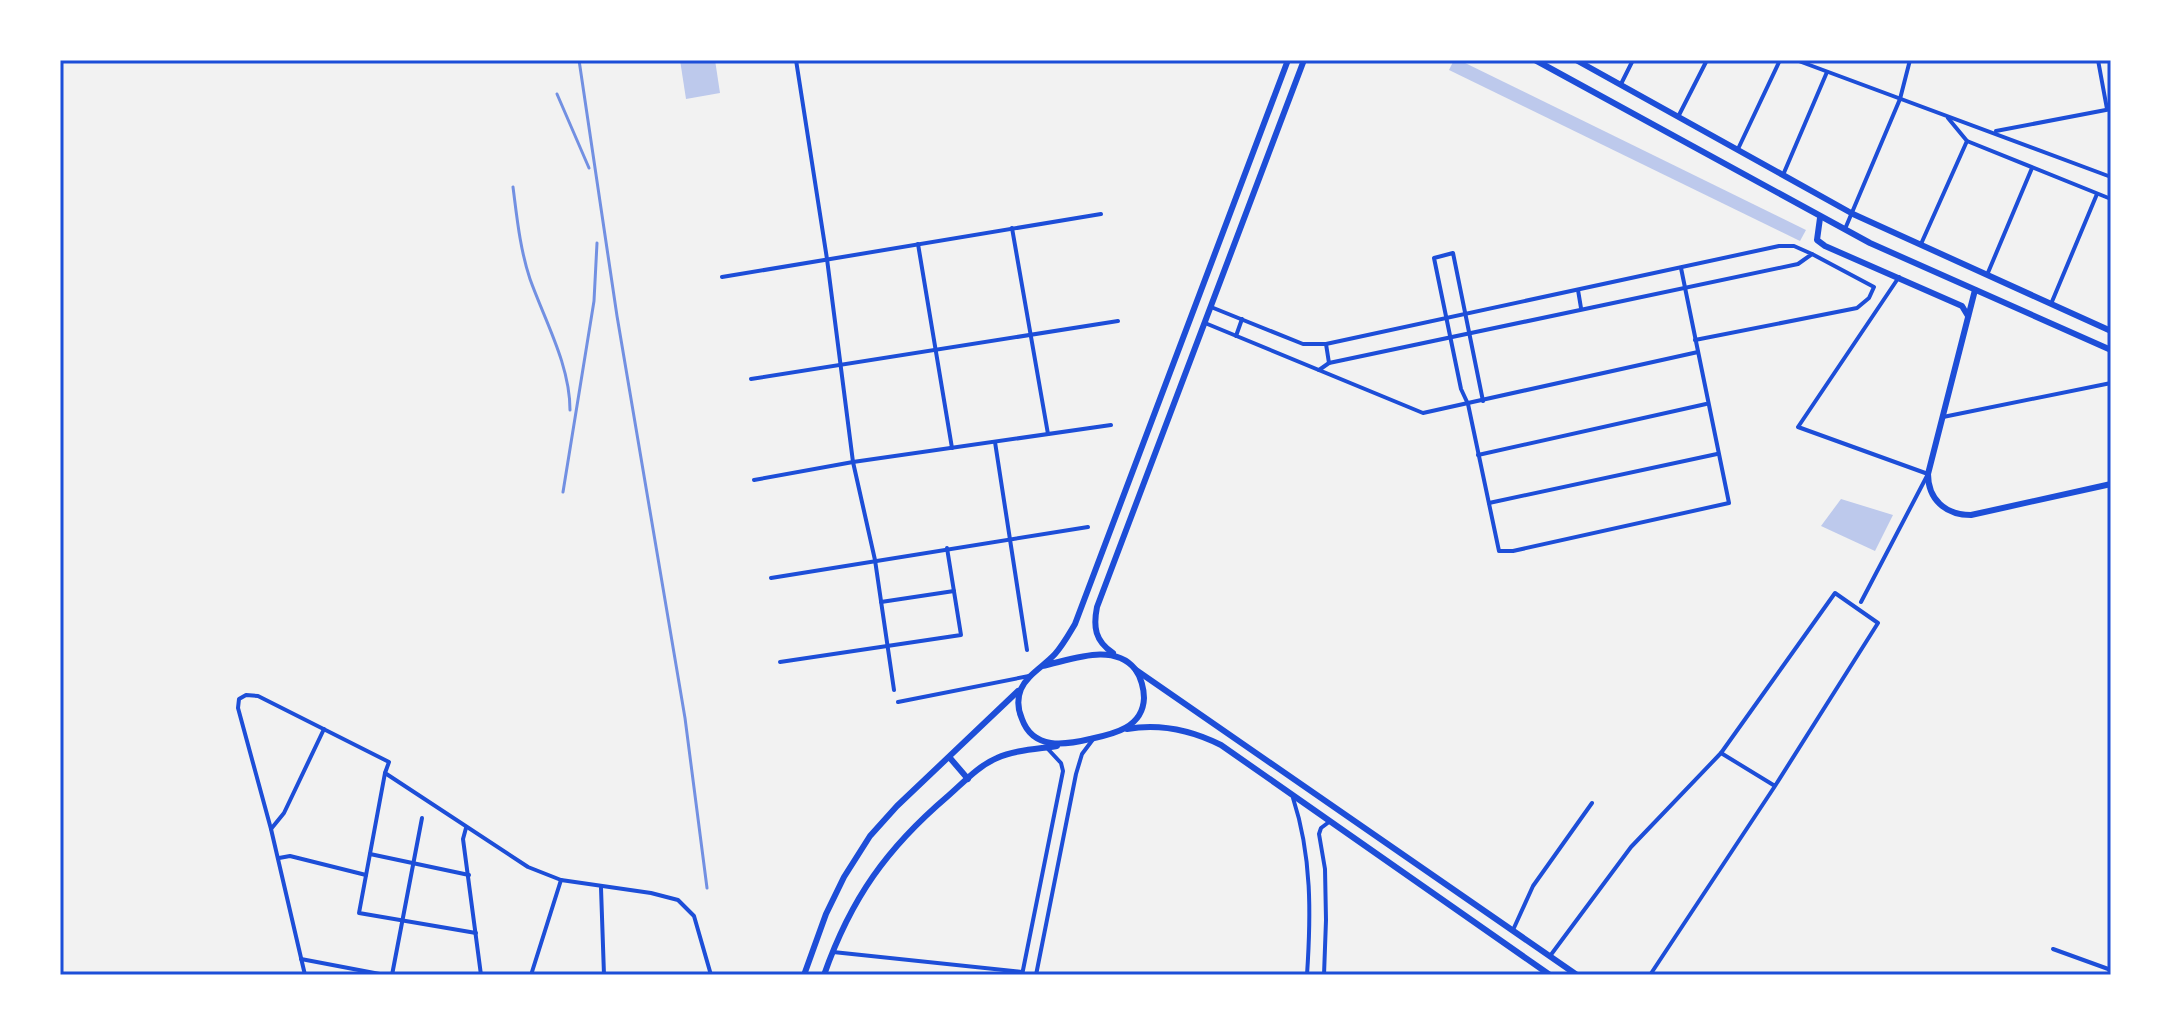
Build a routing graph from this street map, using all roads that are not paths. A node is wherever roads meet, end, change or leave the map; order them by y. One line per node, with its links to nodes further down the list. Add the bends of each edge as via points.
1 (796, 60): 35 (street)
2 (1288, 60): 56 (main road)
3 (1304, 60): 44 (main road)
4 (1535, 60): 29 (main road)
5 (1576, 60): 14 (main road)
6 (1633, 60): 14 (street)
7 (1707, 60): 18 (street)
8 (1780, 60): 21 (street)
9 (1796, 60): 13 (street)
10 (1918, 60): 12 (street)
11 (2098, 60): 16 (street)
12 (1910, 61): 15 (street)
13 (1827, 72): 15 (street); 23 (street)
14 (1621, 84): 18 (main road)
15 (1900, 99): 17 (street); 28 (street)
16 (2109, 110): 19 (street)
17 (1947, 116): 19 (street); 20 (street)
18 (1678, 117): 21 (main road)
19 (1994, 132): 24 (street)
20 (1967, 141): 22 (street); 33 (street)
21 (1738, 149): 23 (main road)
22 (2032, 168): 25 (street); 37 (street)
23 (1783, 175): 28 (main road)
24 (2111, 177)
25 (2097, 194): 26 (street); 43 (street)
26 (2111, 199)
27 (1101, 214): 30 (street)
28 (1853, 214): 31 (street); 33 (main road)
29 (1820, 218): 31 (main road); 39 (main road, via 1817,240)
30 (1012, 228): 32 (street); 54 (street)
31 (1844, 230): 42 (main road)
32 (918, 244): 35 (street); 61 (street)
33 (1920, 246): 37 (main road)
34 (1812, 254): 36 (street, via 1779,246); 40 (street, via 1798,264); 58 (street, via 1874,287 1869,298 1857,308)
35 (827, 259): 38 (street); 64 (street)
36 (1681, 268): 40 (street); 41 (street)
37 (1987, 275): 43 (main road)
38 (722, 277)
39 (1899, 277): 47 (main road, via 1962,306); 80 (street, via 1798,427)
40 (1684, 286): 45 (street); 58 (street)
41 (1578, 290): 45 (street); 46 (street)
42 (1975, 290): 47 (main road); 62 (main road)
43 (2051, 304): 52 (main road)
44 (1211, 307): 48 (street); 51 (main road)
45 (1582, 308): 53 (street)
46 (1466, 315): 49 (street); 49 (street, via 1453,253 1434,258); 53 (street)
47 (1968, 316): 72 (main road)
48 (1242, 319): 55 (street); 60 (street, via 1303,344)
49 (1447, 319): 57 (street); 60 (street)
50 (1118, 321): 54 (street)
51 (1205, 323): 55 (street); 59 (main road)
52 (2111, 331)
53 (1470, 332): 57 (street); 69 (street)
54 (1030, 334): 61 (street); 74 (street)
55 (1236, 336): 66 (street)
56 (1183, 337): 59 (main road); 96 (main road, via 1075,624)
57 (1450, 337): 65 (street); 70 (street)
58 (1695, 340): 63 (street)
59 (1197, 343): 94 (main road, via 1097,607 1097,636)
60 (1326, 344): 65 (street)
61 (935, 349): 64 (street); 76 (street)
62 (2111, 350)
63 (1698, 352): 69 (street); 71 (street)
64 (841, 363): 67 (street); 79 (street)
65 (1329, 363): 66 (street)
66 (1319, 370): 70 (street, via 1423,413)
67 (751, 379)
68 (2111, 383): 72 (street)
69 (1483, 401): 70 (street)
70 (1468, 404): 78 (street)
71 (1707, 404): 77 (street); 78 (street)
72 (1943, 417): 80 (main road)
73 (1111, 425): 74 (street)
74 (1048, 434): 75 (street)
75 (995, 442): 76 (street); 85 (street)
76 (952, 448): 79 (street)
77 (1717, 454): 83 (street); 83 (street, via 1729,503 1513,551 1499,551)
78 (1478, 455): 83 (street)
79 (853, 462): 81 (street); 87 (street)
80 (1928, 474): 82 (main road, via 1939,505 1961,515); 91 (street)
81 (754, 480)
82 (2111, 484)
83 (1489, 503)
84 (1088, 527): 85 (street)
85 (1012, 538): 86 (street); 93 (street)
86 (947, 548): 87 (street); 89 (street)
87 (875, 560): 88 (street); 90 (street)
88 (771, 578)
89 (954, 591): 90 (street); 92 (street, via 961,635)
90 (881, 602): 92 (street)
91 (1861, 602)
92 (888, 646): 95 (street); 100 (street)
93 (1027, 650)
94 (1119, 657): 96 (main road, via 1106,654); 97 (main road)
95 (780, 662)
96 (1042, 666): 98 (main road)
97 (1134, 668): 103 (main road, via 1144,704 1134,723); 126 (main road)
98 (1031, 675): 99 (main road); 101 (street)
99 (1021, 688): 105 (main road, via 1020,714 1031,734); 108 (main road)
100 (894, 690)
101 (898, 702)
102 (324, 728): 109 (street, via 389,762); 117 (street, via 284,813); 117 (street, via 258,696 239,699)
103 (1124, 729): 104 (main road); 112 (main road, via 1157,726 1202,736)
104 (1095, 738): 105 (main road); 144 (street, via 1082,754 1076,774)
105 (1066, 745): 106 (main road)
106 (1047, 748): 110 (main road, via 999,757); 133 (street, via 1063,771)
107 (1721, 753): 111 (street); 111 (street, via 1835,593 1878,623); 130 (street, via 1631,847)
108 (950, 758): 110 (main road); 142 (main road, via 870,836 826,914)
109 (385, 773): 116 (street); 118 (street)
110 (968, 779): 129 (main road, via 886,855)
111 (1775, 786): 150 (street)
112 (1292, 795): 115 (main road); 146 (street, via 1308,870)
113 (1592, 803): 126 (street, via 1533,886)
114 (422, 818): 120 (street)
115 (1330, 821): 147 (street, via 1319,834 1325,869); 148 (main road)
116 (466, 828): 122 (street); 123 (street, via 528,867)
117 (271, 829): 119 (street)
118 (370, 854): 120 (street); 121 (street)
119 (278, 858): 121 (street, via 290,856); 131 (street)
120 (414, 863): 122 (street); 125 (street)
121 (366, 875): 125 (street, via 359,913)
122 (469, 875): 127 (street)
123 (561, 880): 124 (street); 139 (street)
124 (601, 888): 140 (street); 141 (street, via 678,900 694,916)
125 (403, 920): 127 (street); 137 (street)
126 (1513, 930): 130 (main road)
127 (476, 933): 134 (street)
128 (2053, 949): 132 (street)
129 (833, 952): 133 (street); 143 (main road)
130 (1550, 956): 149 (main road)
131 (301, 959): 135 (street); 136 (street)
132 (2111, 970)
133 (1022, 973)
134 (481, 974): 138 (street)
135 (305, 975)
136 (385, 975)
137 (392, 975)
138 (488, 975)
139 (531, 975)
140 (604, 975)
141 (711, 975)
142 (804, 975)
143 (824, 975)
144 (1036, 975): 145 (street)
145 (1044, 975)
146 (1307, 975)
147 (1324, 975)
148 (1550, 975)
149 (1577, 975)
150 (1650, 975)

